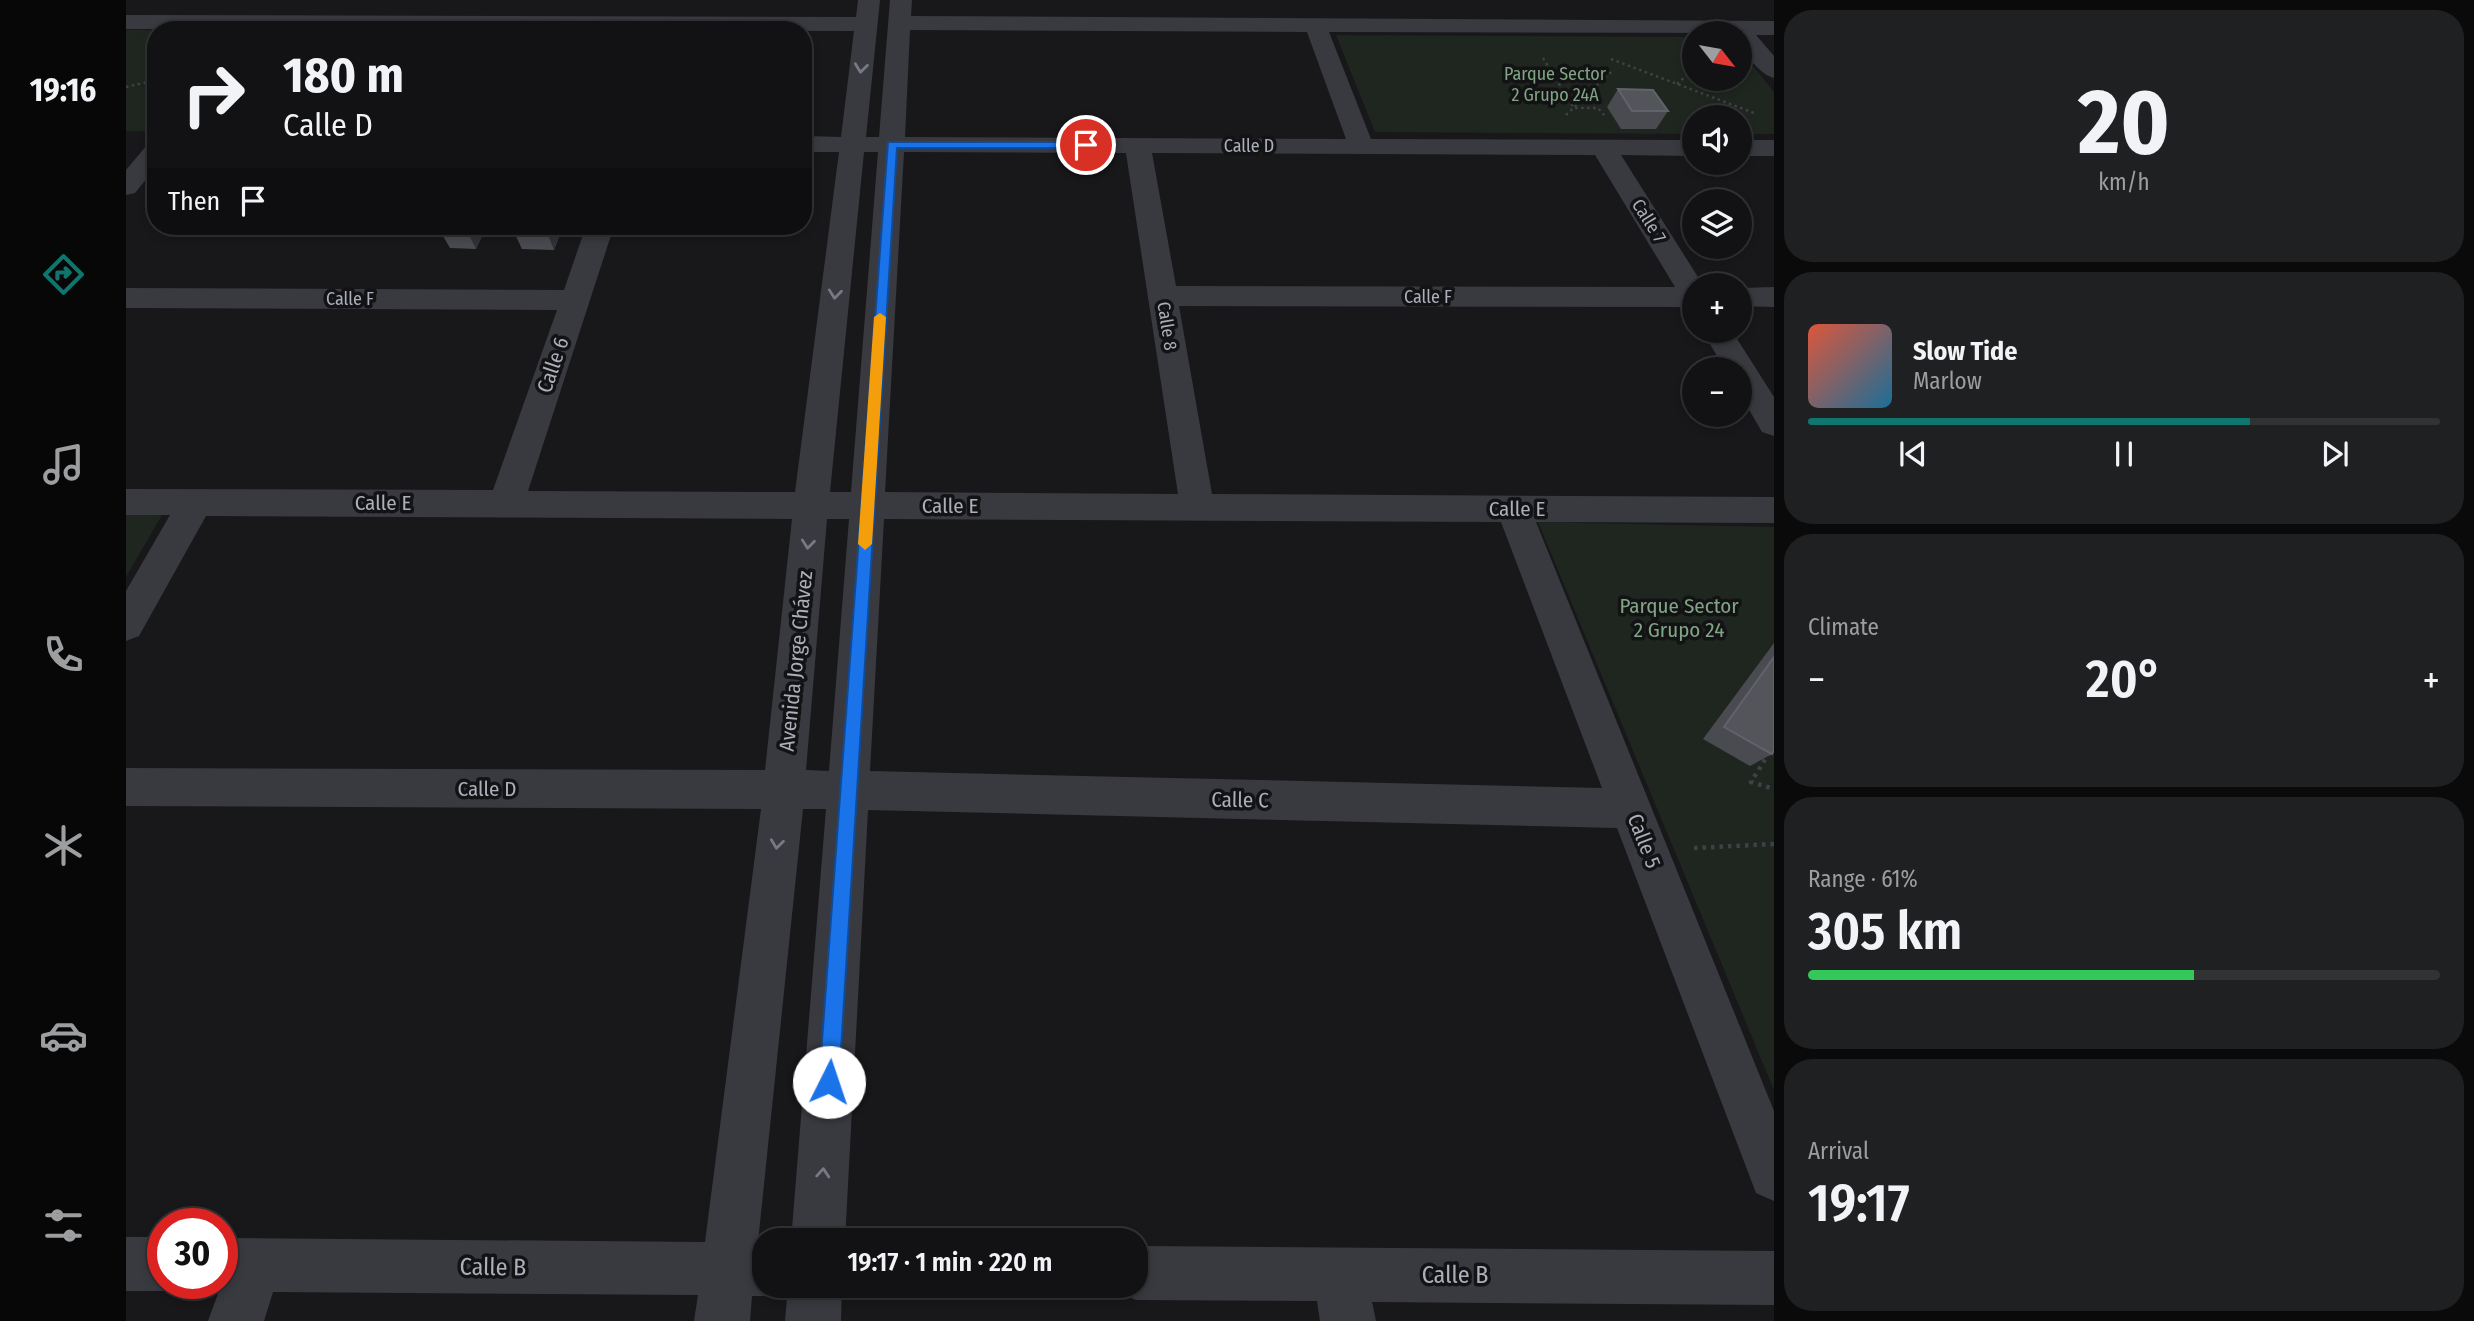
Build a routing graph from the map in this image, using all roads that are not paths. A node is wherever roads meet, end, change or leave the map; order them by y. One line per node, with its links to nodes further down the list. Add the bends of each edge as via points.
1 (270, 0): 5 (street)
2 (670, 0): 6 (street)
3 (1111, 0): 11 (street)
4 (884, 12): 7 (street); 11 (street); 18 (street, Avenida Jorge Chávez, one-way to 18); 19 (street)
5 (253, 21)
6 (663, 21)
7 (702, 21)
8 (126, 22): 9 (street)
9 (147, 22)
10 (1682, 25): 12 (street, via 1519,18)
11 (1116, 26): 12 (street)
12 (1316, 27): 22 (street)
13 (1752, 28): 14 (street)
14 (1774, 28)
15 (1752, 45): 16 (street)
16 (1774, 71)
17 (812, 144): 18 (street, Calle D)
18 (852, 144): 19 (street, Calle D); 41 (street, Avenida Jorge Chávez, one-way to 41)
19 (891, 144): 20 (street, Calle D); 42 (street)
20 (1138, 145): 22 (street, Calle D); 30 (street, Calle 8)
21 (147, 146): 27 (street)
22 (1362, 146): 23 (street, Calle D)
23 (1590, 147): 24 (street, Calle D); 29 (street, Calle 7)
24 (1682, 148)
25 (1752, 148): 26 (street)
26 (1774, 148)
27 (126, 187)
28 (597, 235): 35 (street, Calle 6)
29 (1682, 279)
30 (1162, 296): 31 (street, Calle F); 43 (street, Calle 8)
31 (1682, 296)
32 (1752, 297): 33 (street)
33 (1774, 297)
34 (126, 298): 35 (street, Calle F)
35 (575, 300): 40 (street, Calle 6)
36 (1724, 343): 37 (street)
37 (1774, 424)
38 (126, 502): 39 (street, Calle E)
39 (196, 502): 40 (street, Calle E); 46 (street)
40 (506, 504): 41 (street, Calle E)
41 (811, 505): 42 (street, Calle E); 48 (street, Avenida Jorge Chávez, one-way to 48)
42 (867, 506): 43 (street, Calle E); 49 (street)
43 (1196, 507): 44 (street, Calle E)
44 (1513, 509): 45 (street, Calle E); 50 (street, Calle 5)
45 (1774, 510)
46 (126, 625)
47 (126, 787): 48 (street, Calle D)
48 (784, 790): 49 (street, Calle D); 56 (street, Avenida Jorge Chávez, one-way to 56)
49 (849, 790): 50 (street, Calle C); 52 (street, one-way to 49)
50 (1632, 809): 51 (street, Calle 5)
51 (1774, 1175)
52 (819, 1228)
53 (126, 1264): 54 (street)
54 (147, 1264)
55 (239, 1265): 56 (street, Calle B); 61 (street)
56 (746, 1269): 62 (street, Avenida Jorge Chávez)
57 (1148, 1274): 60 (street, Calle B)
58 (1774, 1278): 60 (street, Calle B)
59 (814, 1298): 63 (street)
60 (1344, 1298)
61 (236, 1321)
62 (723, 1321)
63 (813, 1321)

